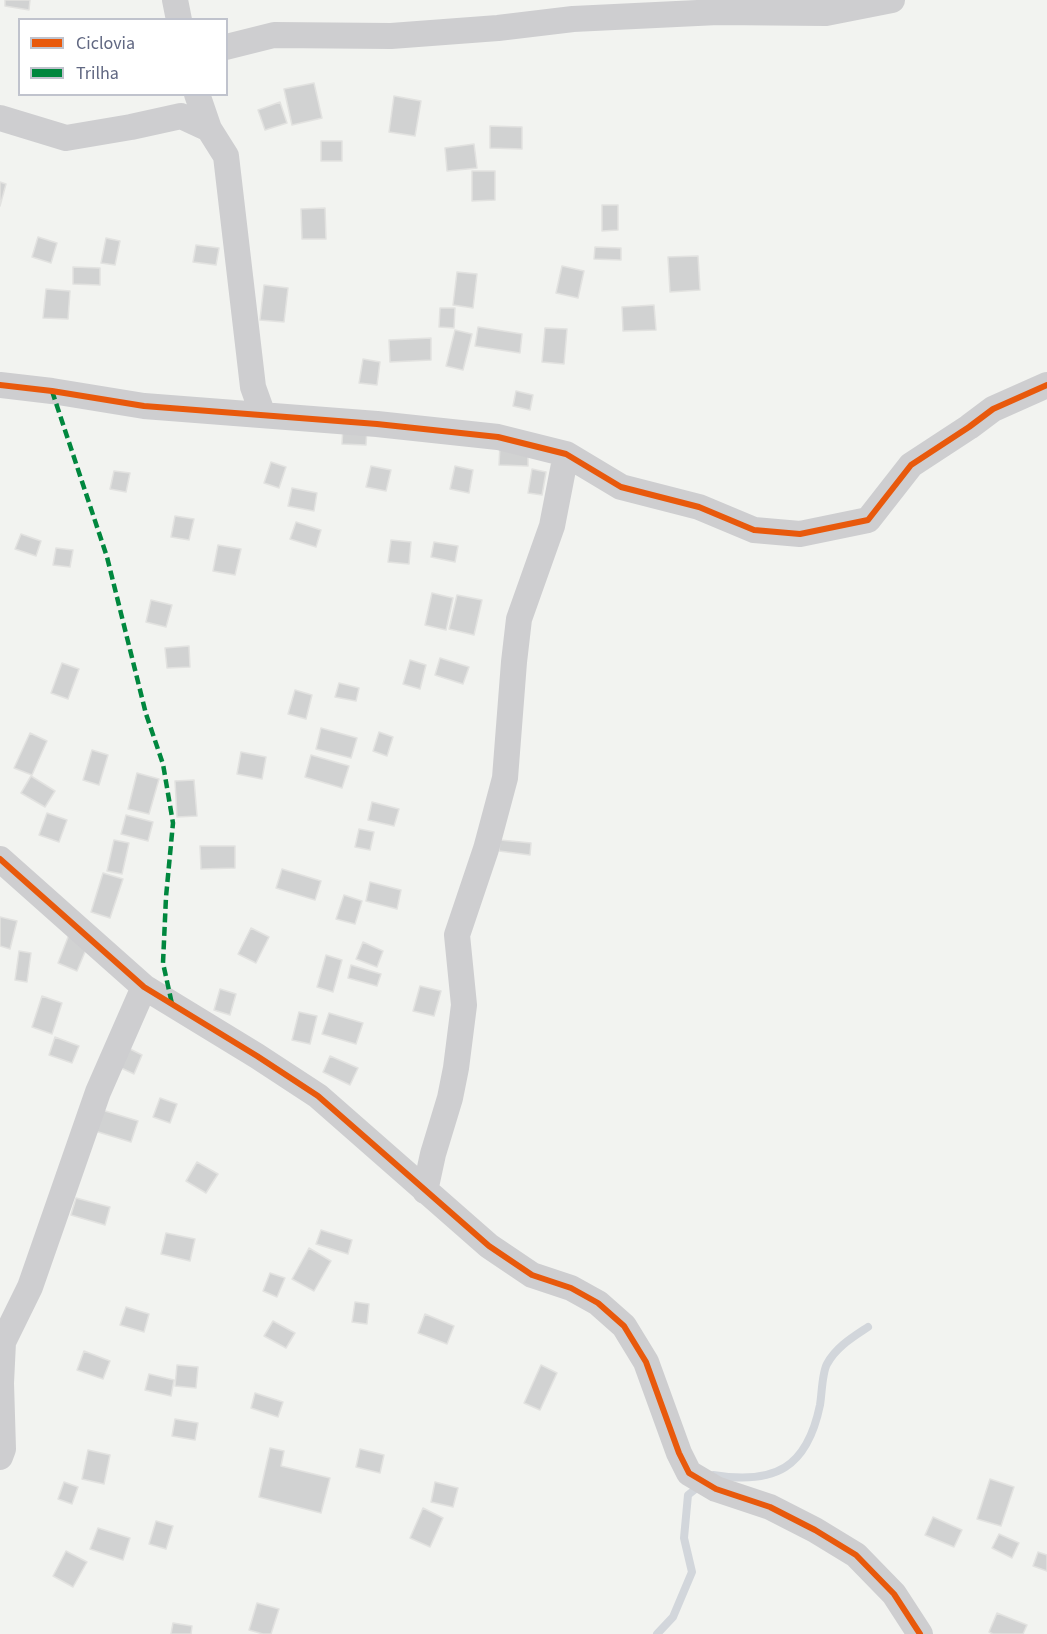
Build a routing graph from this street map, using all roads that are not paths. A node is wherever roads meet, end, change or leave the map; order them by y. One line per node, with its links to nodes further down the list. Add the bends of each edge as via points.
1 (174, 0): 3 (street)
2 (892, 0): 4 (street, via 826,13 718,12 573,19 391,36 274,35)
3 (178, 18)
4 (228, 46)
5 (199, 96): 7 (street)
6 (0, 118): 7 (street, via 66,138 181,116)
7 (209, 129): 10 (street, via 226,156 253,387)
8 (0, 385): 10 (street, via 144,406)
9 (1047, 385): 11 (street, via 993,409 910,465 868,520 800,534 754,530 699,507 621,487)
10 (264, 415): 11 (street, via 498,437)
11 (566, 454): 14 (street, via 552,526 519,619 505,778 457,935 464,1005 450,1098)
12 (0, 859): 13 (street)
13 (144, 987): 14 (street, via 318,1096); 15 (street, via 98,1092 30,1287 3,1342)
14 (425, 1191): 16 (street, via 489,1246 532,1275 571,1288 598,1303 624,1326 646,1362 678,1453 689,1473 716,1489 770,1507 856,1555 894,1594)
15 (0, 1457)
16 (920, 1634)

